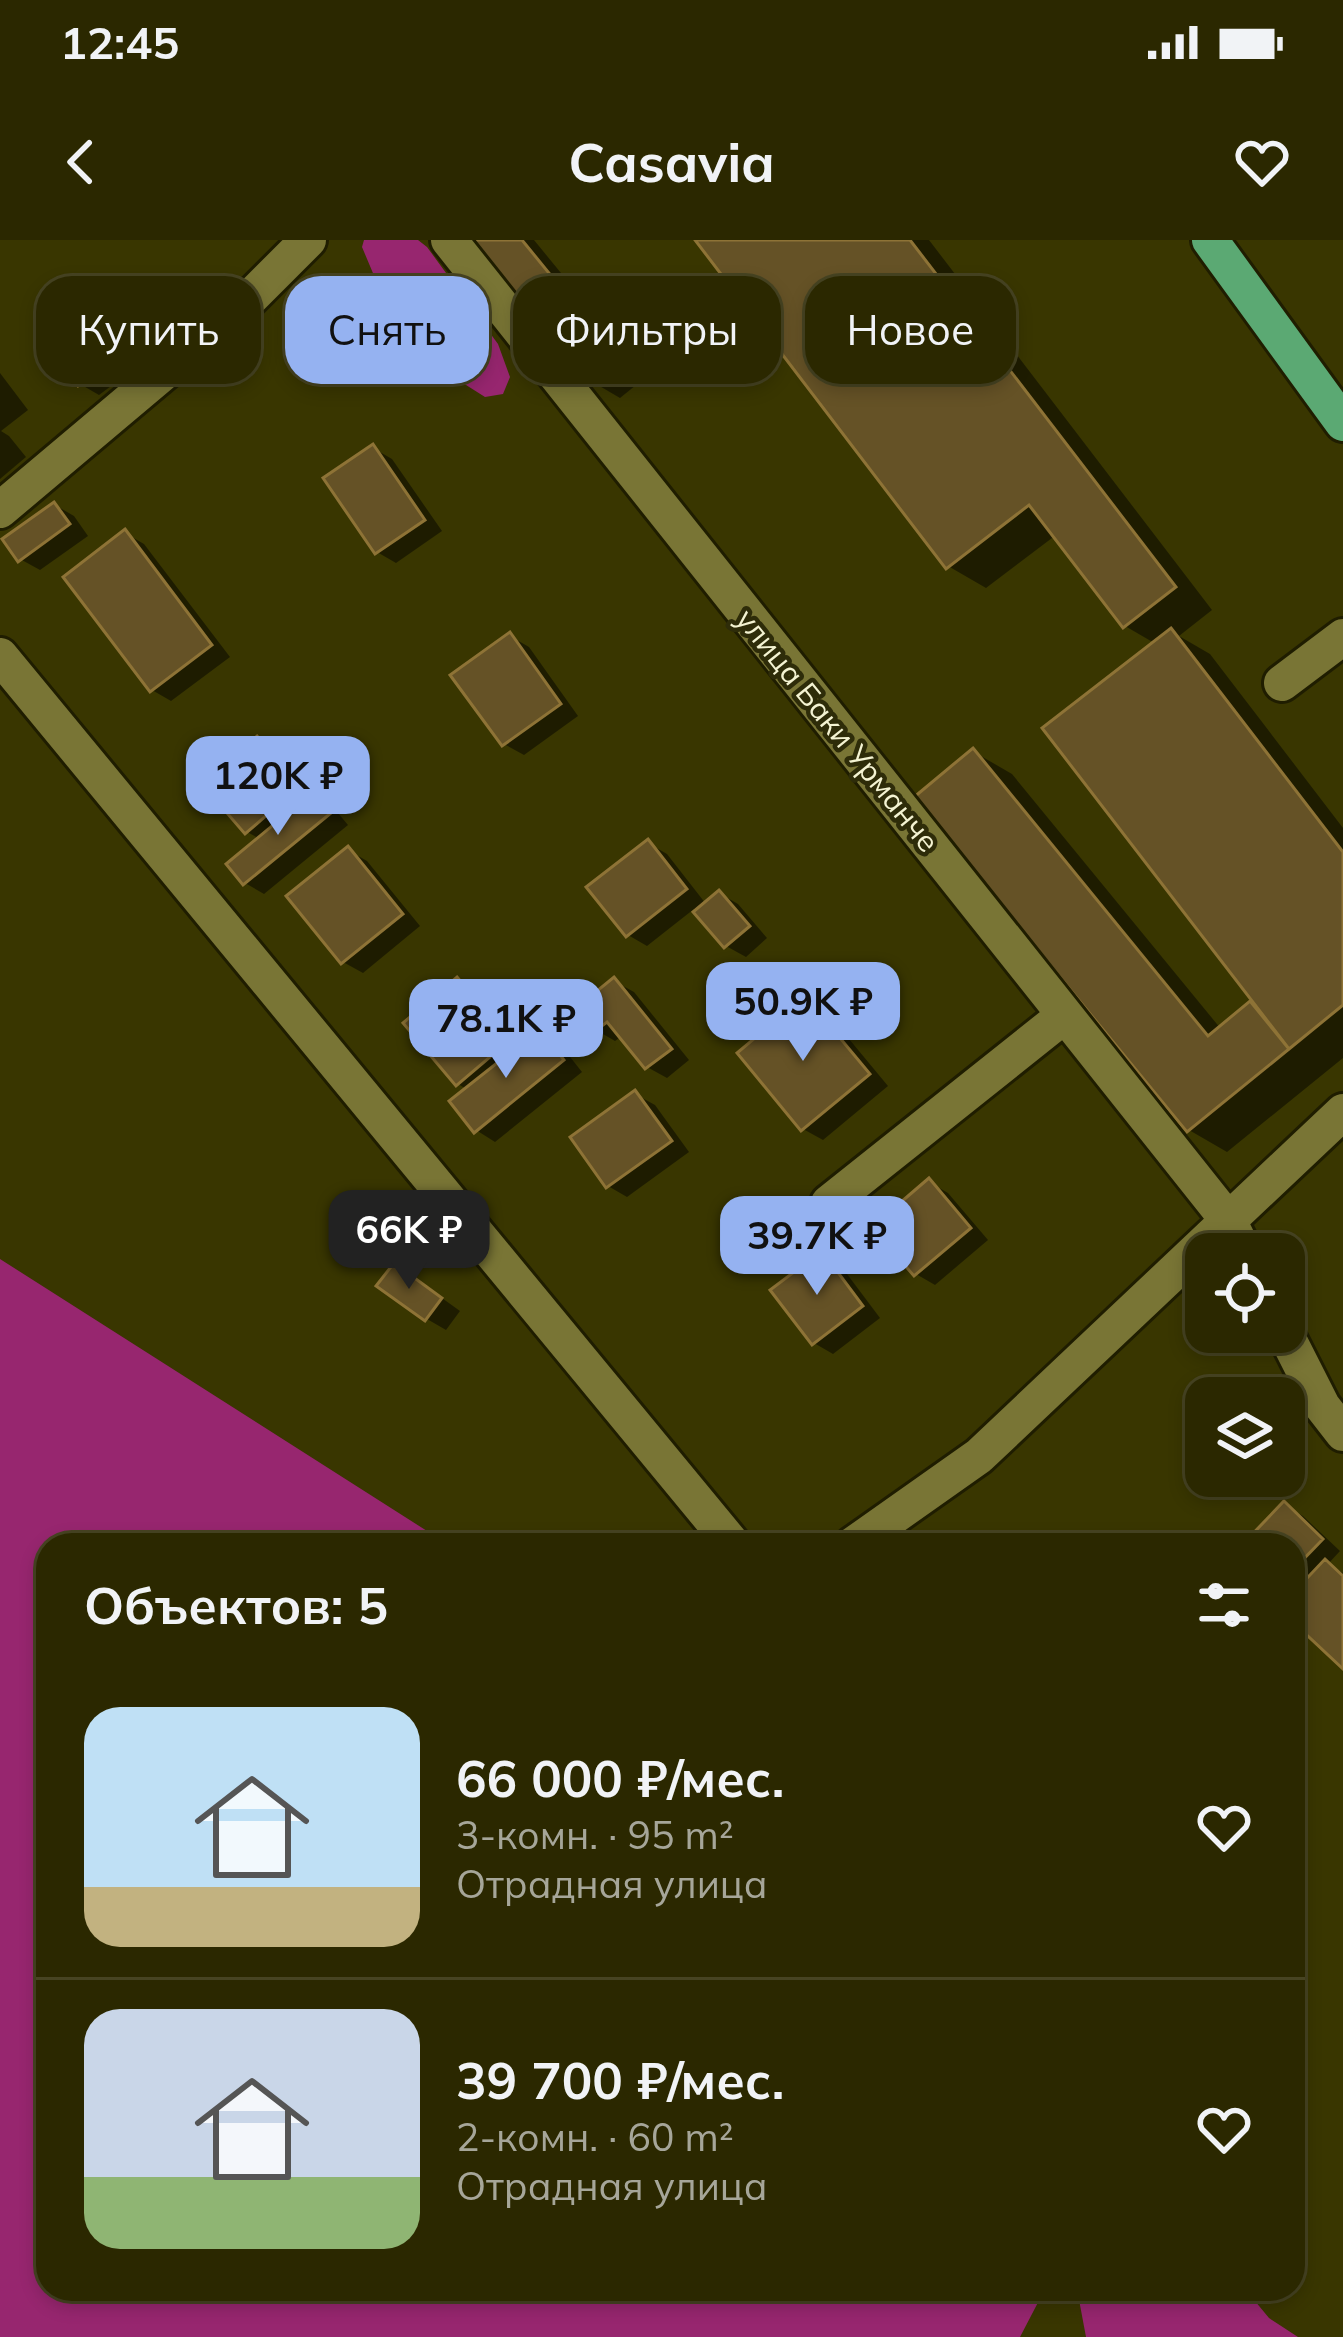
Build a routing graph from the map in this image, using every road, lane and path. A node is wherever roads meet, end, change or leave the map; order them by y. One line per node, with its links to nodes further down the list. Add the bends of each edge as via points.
1 (308, 240): 5 (street, via 241,307)
2 (449, 240): 9 (street, улица Баки Урманче)
3 (1210, 240): 4 (main road)
4 (1343, 423)
5 (0, 511)
6 (1343, 637): 8 (street)
7 (0, 656): 16 (street)
8 (1282, 683)
9 (1065, 1015): 11 (street); 12 (street, улица Баки Урманче)
10 (1343, 1112): 12 (street)
11 (829, 1203)
12 (1228, 1220): 13 (street, улица Баки Урманче); 17 (street, via 979,1456)
13 (1234, 1233)
14 (1295, 1353): 15 (street)
15 (1343, 1433)
16 (723, 1533)
17 (870, 1533)

